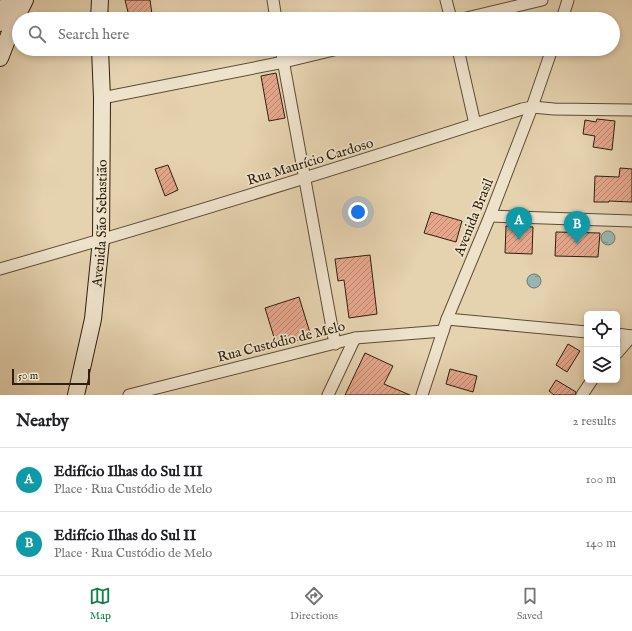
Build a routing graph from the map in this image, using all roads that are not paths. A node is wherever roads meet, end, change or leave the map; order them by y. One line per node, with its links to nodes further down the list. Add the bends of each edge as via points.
1 (25, 0): 8 (street)
2 (100, 0): 9 (street)
3 (273, 0): 10 (street)
4 (446, 0): 11 (street)
5 (542, 0): 12 (street)
6 (568, 0): 13 (street)
7 (11, 3): 14 (street)
8 (19, 12)
9 (97, 12)
10 (275, 12)
11 (449, 12)
12 (491, 12)
13 (564, 12)
14 (9, 31): 20 (street)
15 (100, 56): 22 (street, Avenida São Sebastião)
16 (283, 56): 21 (street)
17 (309, 56): 21 (street)
18 (460, 56): 25 (street)
19 (550, 56): 23 (street, Avenida Brasil)
20 (0, 58)
21 (284, 62): 22 (street); 26 (street)
22 (102, 98): 29 (street, Avenida São Sebastião)
23 (532, 107): 24 (street, Rua Maurício Cardoso); 25 (street, Rua Maurício Cardoso); 27 (street, Avenida Brasil)
24 (632, 110)
25 (475, 124): 26 (street, Rua Maurício Cardoso)
26 (305, 178): 29 (street, Rua Maurício Cardoso); 37 (street)
27 (490, 216): 28 (street); 31 (street, Avenida Brasil)
28 (632, 221)
29 (101, 240): 30 (street, Rua Maurício Cardoso); 40 (street, Avenida São Sebastião, via 93,318)
30 (0, 269)
31 (447, 319): 32 (street, Avenida Brasil); 33 (street)
32 (444, 331): 36 (street, Rua Custódio de Melo); 43 (street, Avenida Brasil)
33 (584, 332)
34 (620, 334): 35 (street)
35 (632, 336): 38 (street)
36 (355, 338): 37 (street, Rua Custódio de Melo); 42 (street)
37 (335, 344): 41 (street, Rua Custódio de Melo)
38 (620, 350)
39 (590, 383): 44 (street)
40 (76, 395)
41 (129, 395)
42 (328, 395)
43 (422, 395)
44 (582, 395)

